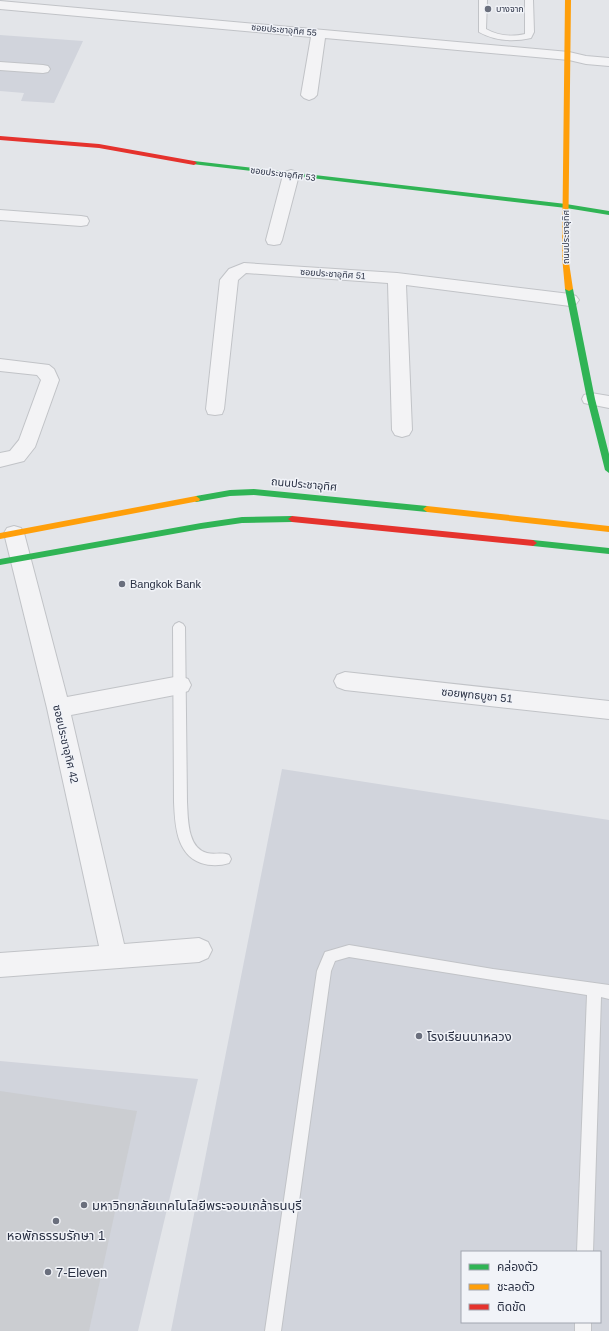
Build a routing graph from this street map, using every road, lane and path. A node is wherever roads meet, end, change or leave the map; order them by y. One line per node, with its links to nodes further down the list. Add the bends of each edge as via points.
1 (483, 0): 2 (lane, via 482,30 494,36 521,38 528,36 530,32)
2 (529, 0)
3 (568, 0): 7 (main road, ถนนประชาอุทิศ)
4 (0, 5): 5 (street, ซอยประชาอุทิศ 55)
5 (92, 6): 6 (street, ซอยประชาอุทิศ 55)
6 (319, 33): 7 (street, ซอยประชาอุทิศ 55); 11 (street)
7 (568, 56): 8 (street, ซอยประชาอุทิศ 55); 14 (main road, ถนนประชาอุทิศ)
8 (609, 62)
9 (0, 66): 10 (street)
10 (43, 69)
11 (309, 95)
12 (0, 138): 13 (main road, ซอยประชาอุทิศ 53, via 98,146 208,165)
13 (291, 175): 14 (main road, ซอยประชาอุทิศ 53); 18 (street)
14 (566, 206): 15 (main road, ซอยประชาอุทิศ 53); 20 (main road, ถนนประชาอุทิศ, via 565,256)
15 (609, 212)
16 (0, 215): 17 (street)
17 (81, 221)
18 (274, 240)
19 (397, 278): 20 (street, ซอยประชาอุทิศ 51); 24 (street, ซอยประชาอุทิศ 51, via 244,268 236,271 229,280); 25 (street)
20 (570, 300): 22 (main road, ถนนประชาอุทิศ)
21 (0, 365): 26 (street, via 42,369 50,380 28,442 17,456)
22 (591, 399): 23 (street); 27 (main road, ถนนประชาอุทิศ)
23 (609, 402)
24 (216, 409)
25 (402, 430)
26 (0, 460)
27 (609, 470)
28 (609, 528): 29 (main road, ถนนประชาอุทิศ, via 254,492 195,499)
29 (7, 535): 31 (street, ซอยประชาอุทิศ 42)
30 (609, 551): 31 (main road, via 306,519 255,518 208,523)
31 (21, 558): 32 (main road); 36 (street, ซอยประชาอุทิศ 42)
32 (0, 562)
33 (179, 627): 35 (lane)
34 (344, 681): 37 (street, ซอยพุทธบูชา 51)
35 (180, 685): 36 (street); 38 (lane, via 181,803 185,839 190,848 203,859)
36 (58, 708): 40 (street, ซอยประชาอุทิศ 42)
37 (609, 710)
38 (224, 859)
39 (199, 950): 40 (street)
40 (114, 956): 41 (street)
41 (0, 965)
42 (602, 991): 43 (lane); 44 (lane, via 349,951 330,956 324,971)
43 (585, 1251)
44 (273, 1331)

